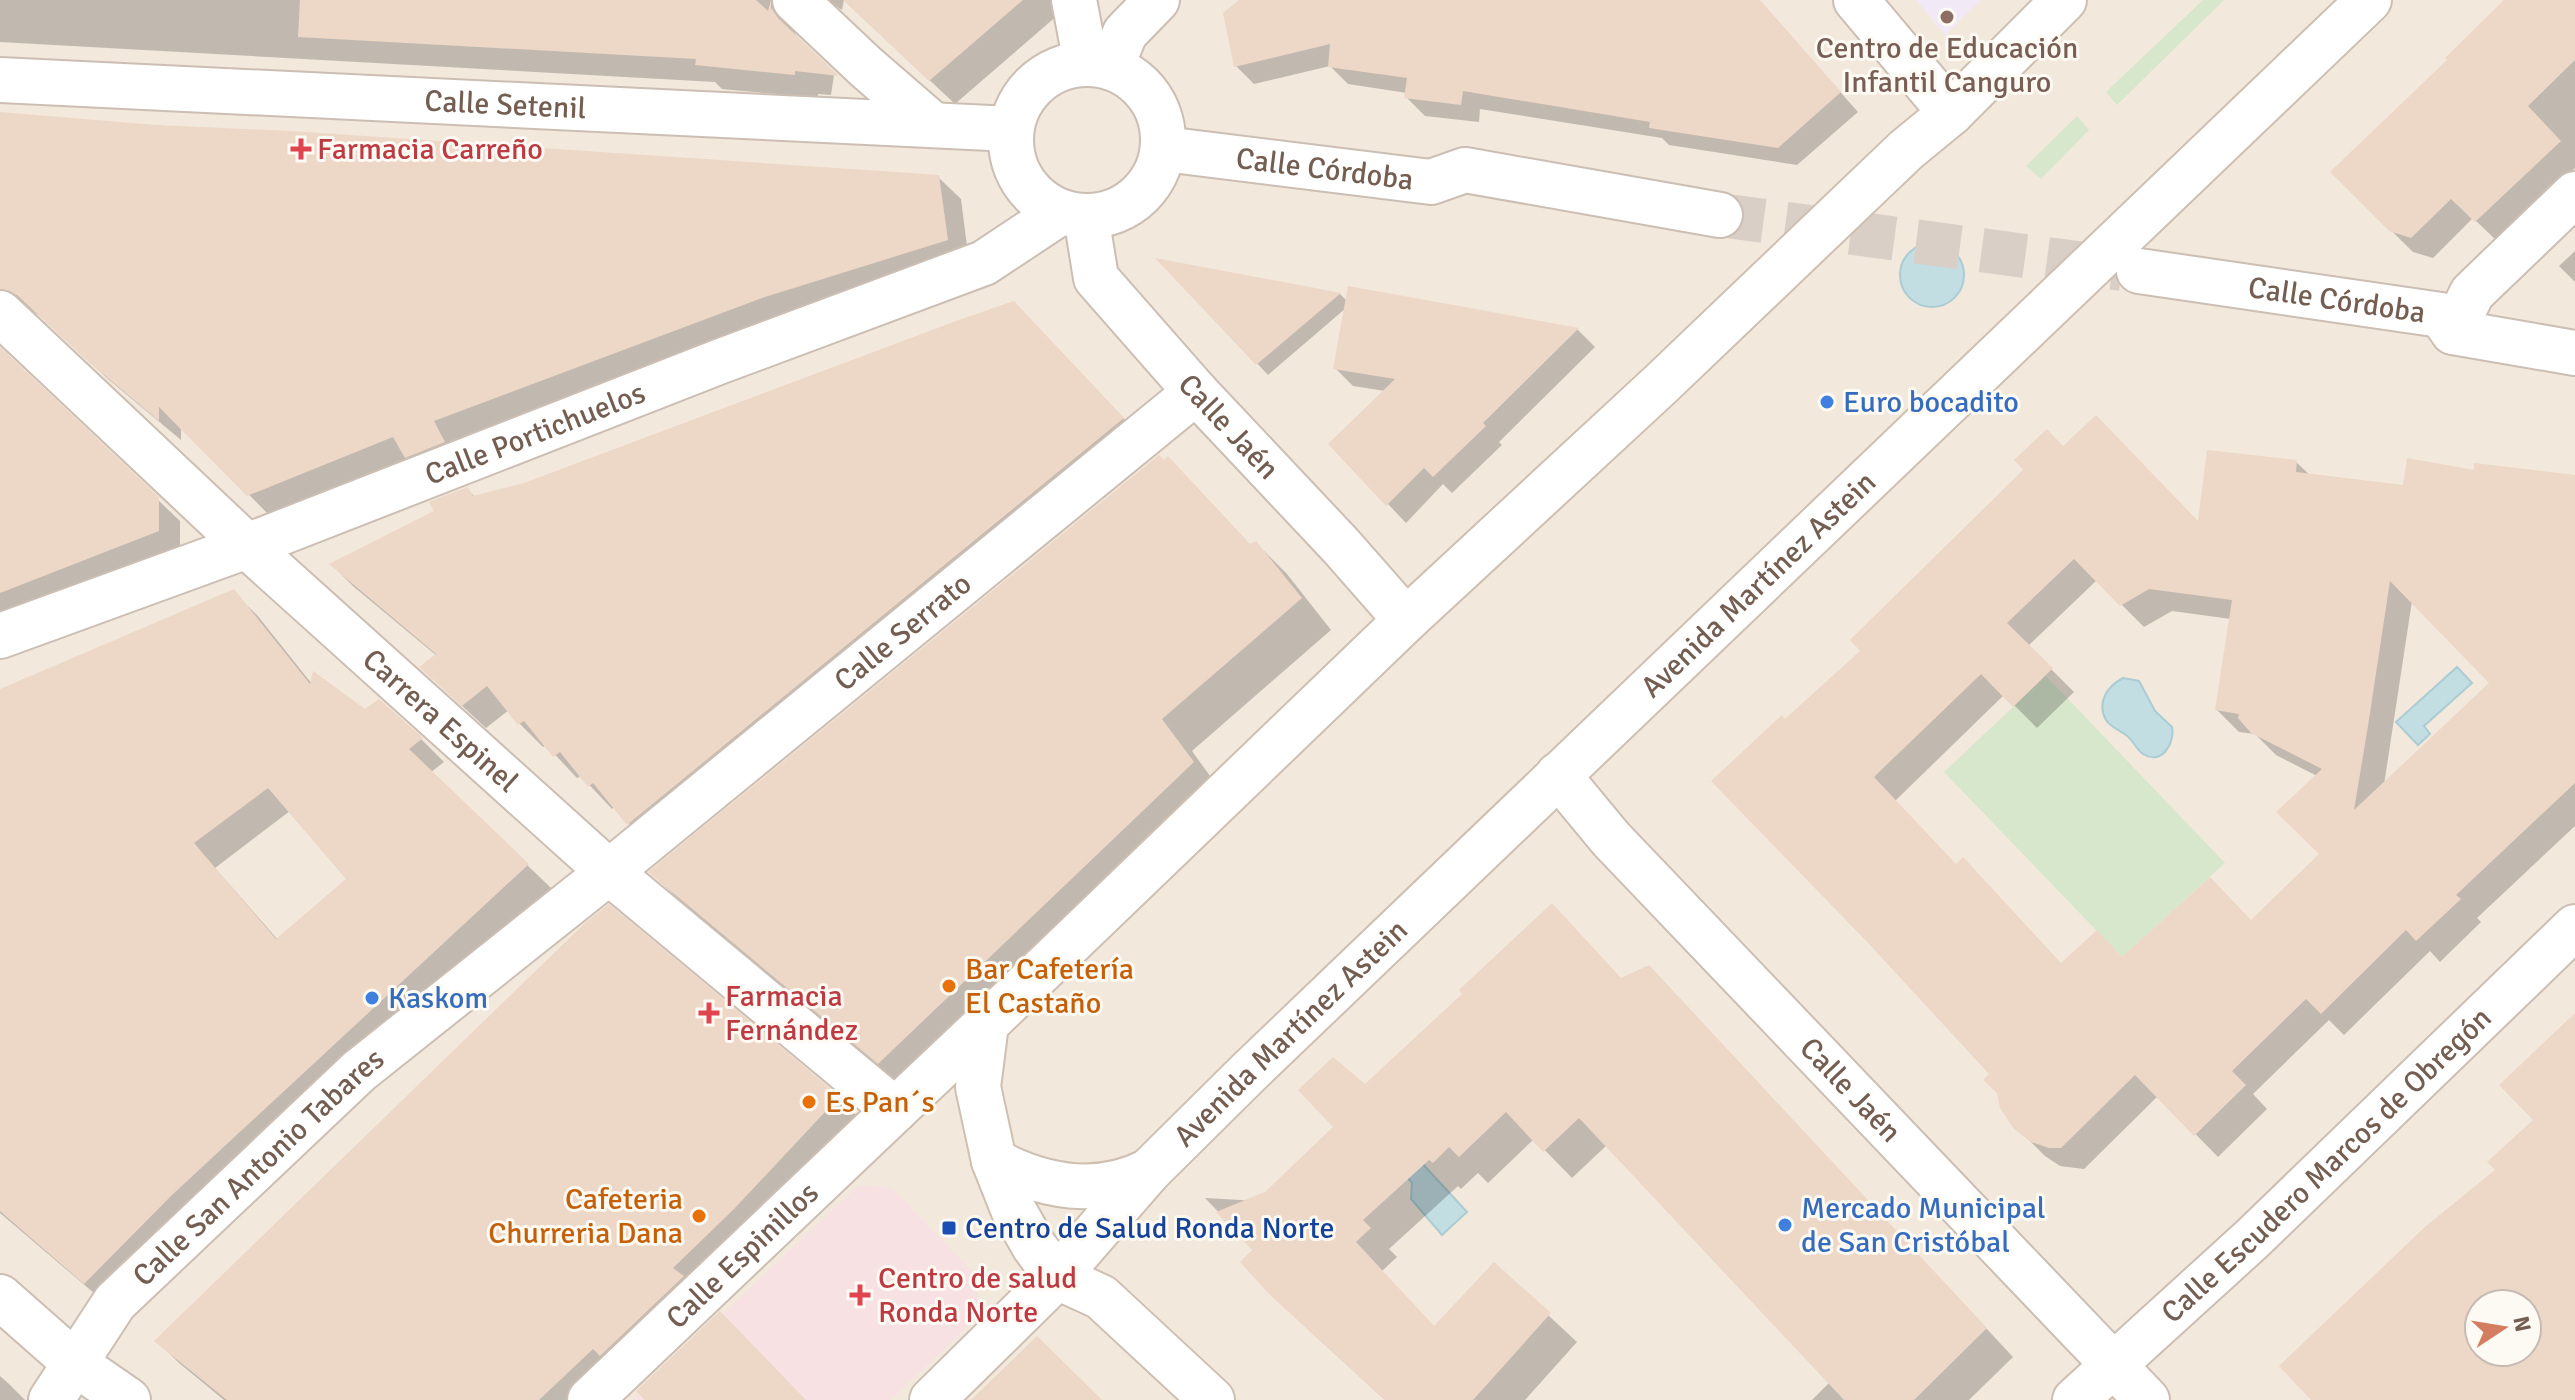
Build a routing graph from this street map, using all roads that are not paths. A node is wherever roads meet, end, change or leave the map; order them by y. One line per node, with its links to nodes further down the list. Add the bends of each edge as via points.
1 (795, 0): 10 (street)
2 (1074, 0): 7 (street)
3 (1157, 0): 7 (street)
4 (1856, 0): 9 (street)
5 (2064, 0): 9 (street)
6 (2369, 0): 24 (street, Avenida Martínez Astein)
7 (1098, 65): 11 (street, via 1059,68 1036,82 1020,103); 12 (street, via 1130,76 1145,90 1157,107)
8 (0, 80): 10 (street, Calle Setenil)
9 (1951, 113): 22 (street)
10 (933, 125): 11 (street, Calle Setenil)
11 (1011, 129): 14 (street, via 1012,155 1022,179 1039,199)
12 (1164, 149): 14 (street, via 1146,189 1129,204 1110,214); 15 (street, Calle Córdoba, via 1431,182 1465,170)
13 (2575, 194): 18 (street, via 2472,293)
14 (1074, 214): 20 (street, Calle Jaén, via 1096,278); 21 (street, Calle Portichuelos, via 984,263)
15 (1720, 215)
16 (2139, 271): 18 (street, Calle Córdoba, via 2441,315)
17 (0, 313): 21 (street, Carrera Espinel)
18 (2453, 332): 19 (street, Calle Córdoba)
19 (2575, 353)
20 (1196, 392): 22 (street, Calle Jaén); 25 (street, Calle Serrato)
21 (247, 546): 23 (street, Calle Portichuelos); 25 (street, Carrera Espinel)
22 (1406, 620): 27 (street)
23 (0, 636)
24 (1558, 775): 30 (street, Avenida Martínez Astein); 36 (street, Calle Jaén, via 1611,839)
25 (609, 872): 28 (street, Carrera Espinel); 35 (street, Calle San Antonio Tabares, via 359,1071 115,1302)
26 (2575, 927): 36 (street, Calle Escudero Marcos de Obregón, via 2252,1239)
27 (986, 1024): 28 (street); 29 (street, via 978,1087)
28 (895, 1110): 39 (street, Calle Espinillos)
29 (994, 1161): 30 (street, Avenida Martínez Astein, via 1020,1174 1071,1185 1119,1184); 32 (street, via 1013,1209)
30 (1149, 1171): 31 (street, Avenida Martínez Astein)
31 (1085, 1243): 32 (street, Avenida Martínez Astein); 34 (street)
32 (1057, 1277): 34 (street); 40 (street, Avenida Martínez Astein)
33 (0, 1297): 35 (street)
34 (1101, 1297): 41 (street)
35 (76, 1364): 37 (street, Calle San Antonio Tabares); 38 (street)
36 (2112, 1364): 42 (street, Calle Escudero Marcos de Obregón); 43 (street, Calle Jaén)
37 (51, 1400)
38 (128, 1400)
39 (590, 1400)
40 (932, 1400)
41 (1212, 1400)
42 (2075, 1400)
43 (2147, 1400)

